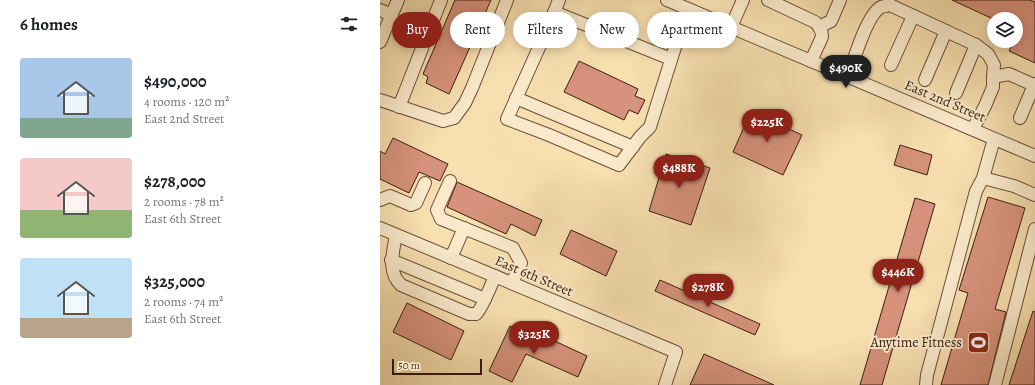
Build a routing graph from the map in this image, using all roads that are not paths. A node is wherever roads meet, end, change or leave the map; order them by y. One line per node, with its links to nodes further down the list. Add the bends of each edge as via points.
1 (398, 0): 11 (street)
2 (441, 0): 34 (street)
3 (507, 0): 34 (street, via 472,88 454,118 443,121)
4 (559, 0): 12 (street)
5 (667, 0): 9 (street, East 2nd Street)
6 (743, 0): 15 (street)
7 (768, 0): 18 (street, via 814,22)
8 (840, 0): 18 (street, via 831,21)
9 (687, 9): 13 (street, East 2nd Street); 24 (street)
10 (380, 10): 14 (street)
11 (393, 12)
12 (554, 12)
13 (694, 12)
14 (392, 14): 21 (street)
15 (737, 14)
16 (913, 16): 20 (street); 26 (street); 27 (street, via 890,5 881,7 874,13)
17 (577, 21): 24 (street)
18 (819, 27): 25 (street, via 822,37)
19 (737, 30): 25 (street, East 2nd Street)
20 (946, 31): 22 (street); 29 (street)
21 (380, 42)
22 (976, 45): 28 (street, via 988,54 994,65); 31 (street)
23 (539, 48): 32 (street)
24 (671, 59): 38 (street, via 650,127)
25 (811, 61): 27 (street, East 2nd Street)
26 (891, 65)
27 (848, 77): 36 (street, East 2nd Street)
28 (993, 77): 30 (street, via 1009,74); 36 (street, via 993,87)
29 (925, 80)
30 (1034, 84): 35 (street)
31 (956, 93)
32 (516, 98): 38 (street); 38 (street, via 507,119 619,165)
33 (380, 100): 34 (street)
34 (399, 107)
35 (1020, 118)
36 (972, 129): 37 (street, East 2nd Street)
37 (994, 138): 39 (street, East 2nd Street); 40 (street)
38 (633, 147)
39 (1035, 156)
40 (983, 178): 43 (street, via 1014,186); 55 (street, via 976,191)
41 (450, 181): 46 (street, via 437,210 441,219)
42 (425, 183): 44 (street, via 416,203 411,205 390,196)
43 (1035, 195)
44 (380, 200)
45 (380, 228): 48 (street, East 6th Street)
46 (464, 228): 49 (street); 52 (street, via 513,248 521,263)
47 (1035, 229): 56 (street)
48 (396, 235): 49 (street, East 6th Street); 50 (street)
49 (451, 258): 51 (street, East 6th Street)
50 (391, 260): 53 (street); 53 (street, via 394,276 401,285 469,314 478,312)
51 (495, 276): 52 (street, East 6th Street); 53 (street)
52 (512, 283): 54 (street, East 6th Street, via 676,352)
53 (485, 299)
54 (665, 385)
55 (926, 385)
56 (995, 385)

